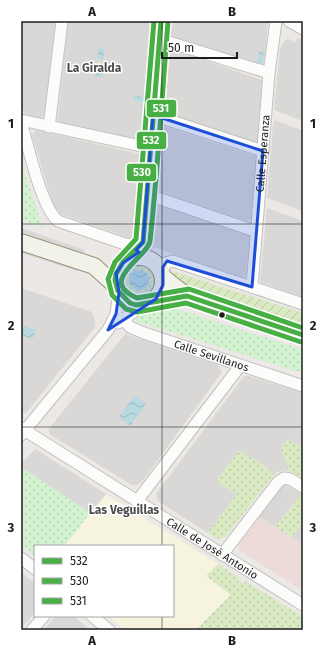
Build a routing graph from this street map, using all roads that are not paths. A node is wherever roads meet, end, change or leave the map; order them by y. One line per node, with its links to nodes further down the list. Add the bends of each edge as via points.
1 (62, 21): 10 (street)
2 (161, 21): 6 (street)
3 (276, 21): 7 (street, Calle Esperanza)
4 (289, 21): 5 (street)
5 (303, 29)
6 (159, 39): 7 (street); 8 (street)
7 (269, 73): 12 (street, Calle Esperanza)
8 (153, 115): 11 (street); 12 (street)
9 (21, 121): 10 (street); 16 (street, via 45,201 52,216 58,221)
10 (49, 127): 11 (street)
11 (150, 148): 13 (street)
12 (263, 151): 14 (street, Calle Esperanza)
13 (146, 194): 14 (street); 16 (street)
14 (255, 231): 19 (street, Calle Esperanza)
15 (21, 242): 17 (main road)
16 (131, 251): 17 (main road); 18 (main road, via 156,262); 20 (main road, via 116,273)
17 (94, 266): 20 (main road)
18 (163, 275): 19 (street, via 166,263 173,261); 21 (main road); 22 (main road, via 160,293)
19 (252, 287): 23 (street)
20 (117, 290): 22 (main road, via 129,303); 25 (street, via 116,314)
21 (187, 296): 22 (main road); 26 (main road)
22 (146, 304): 24 (street)
23 (303, 304)
24 (123, 319): 25 (street); 27 (street, Calle Sevillanos, via 130,327 144,333)
25 (108, 330): 29 (street)
26 (303, 335)
27 (240, 366): 28 (street, Calle Sevillanos); 31 (street)
28 (303, 386)
29 (22, 431): 31 (street, Calle de José Antonio)
30 (303, 487): 32 (street, via 290,479 284,478 278,482)
31 (137, 501): 32 (street, Calle de José Antonio)
32 (222, 555): 35 (street, Calle de José Antonio)
33 (21, 558): 34 (street)
34 (34, 568)
35 (303, 605)
36 (43, 617): 38 (street)
37 (93, 617): 39 (street)
38 (32, 630)
39 (109, 630)

